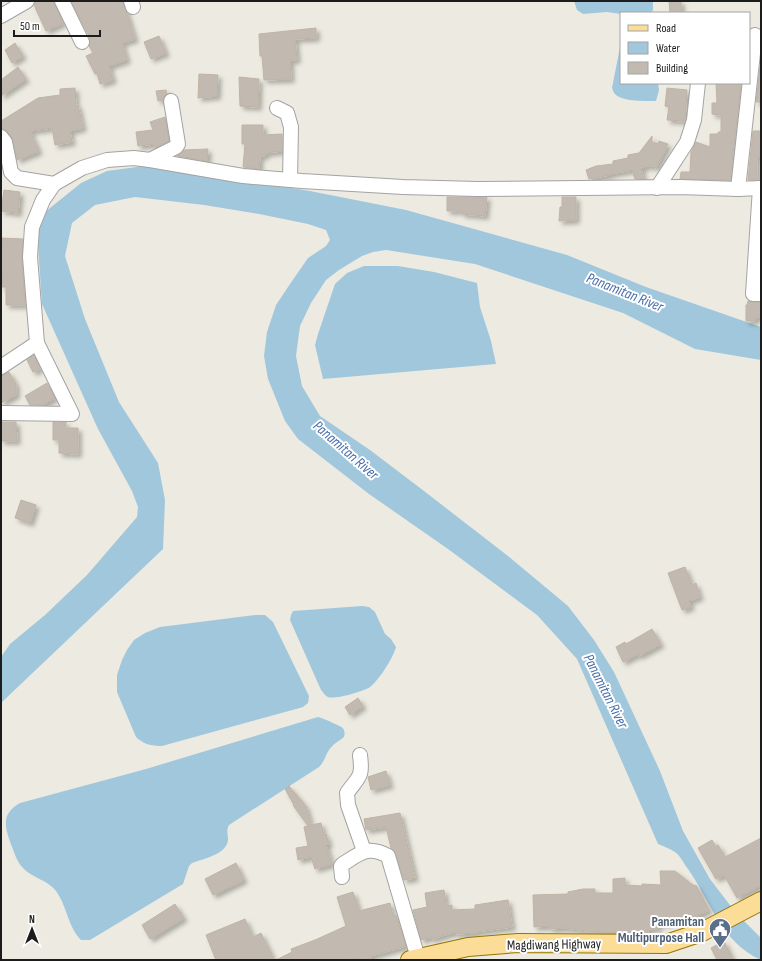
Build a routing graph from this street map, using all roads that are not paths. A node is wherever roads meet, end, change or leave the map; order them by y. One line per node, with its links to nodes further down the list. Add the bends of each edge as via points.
1 (27, 1): 3 (street)
2 (62, 1): 5 (street)
3 (1, 16)
4 (754, 35): 6 (street)
5 (82, 42)
6 (750, 74)
7 (698, 84): 15 (street, via 694,120 687,142)
8 (749, 84): 17 (street)
9 (171, 101): 12 (street, via 178,144)
10 (277, 108): 13 (street, via 287,113 291,127)
11 (1, 137): 14 (street, via 5,142 11,172 17,178)
12 (150, 160): 13 (street, via 243,176); 14 (street, via 107,160 82,168)
13 (290, 180): 15 (street, via 477,189)
14 (54, 184): 19 (street, via 43,200 32,227 30,257)
15 (657, 188): 17 (street)
16 (760, 188): 17 (street); 18 (street, via 753,294)
17 (738, 189)
18 (761, 294)
19 (37, 343): 20 (street); 21 (street, via 72,414)
20 (1, 367)
21 (1, 413)
22 (360, 755): 23 (street, via 360,776 347,793 348,805)
23 (364, 851): 24 (street, via 341,866); 26 (street, via 378,851 388,856)
24 (342, 877)
25 (761, 901): 26 (main road, Magdiwang Highway, via 702,932 666,944 518,943 468,947)
26 (412, 959)

